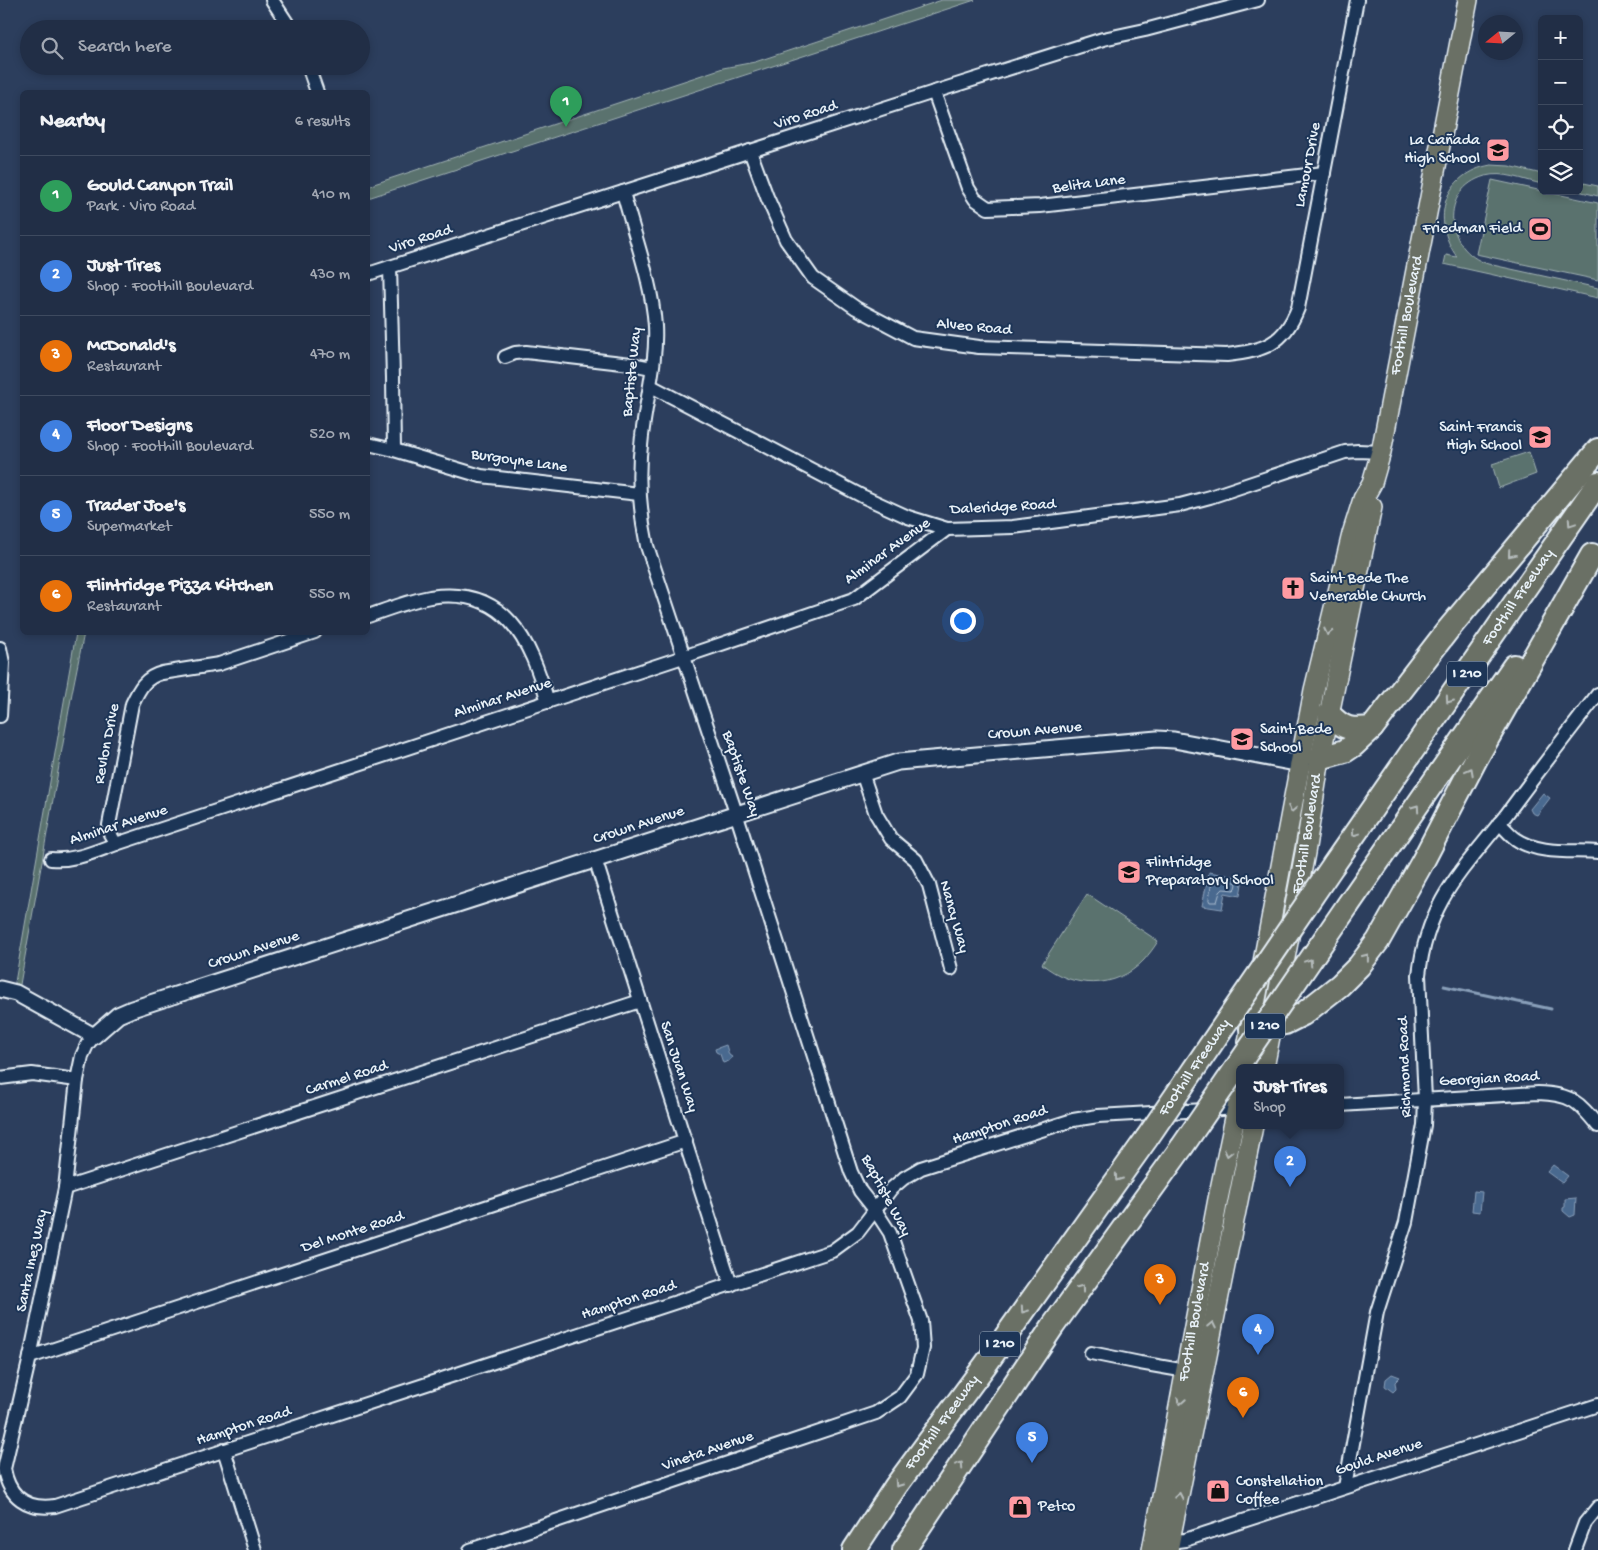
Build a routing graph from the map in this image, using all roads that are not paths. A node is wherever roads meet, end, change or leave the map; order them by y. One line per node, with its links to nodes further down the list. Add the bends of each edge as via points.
1 (272, 0): 5 (street)
2 (1258, 0): 8 (street, Viro Road, via 1102,39)
3 (1357, 0): 10 (street, Lamour Drive)
4 (1468, 0): 21 (main road, Foothill Boulevard)
5 (285, 20)
6 (311, 75): 7 (street)
7 (316, 90)
8 (934, 92): 9 (street, Viro Road); 10 (street, Belita Lane, via 968,188 975,199 988,208 1040,206)
9 (750, 151): 11 (street, Viro Road); 14 (street, Alveo Road, via 786,240 813,278 856,308 913,338 979,347 1227,355 1261,350)
10 (1324, 174): 14 (street, Lamour Drive, via 1300,299)
11 (623, 192): 12 (street, Viro Road); 16 (street, Baptiste Way, via 651,300 655,326)
12 (390, 267): 13 (street, Viro Road); 19 (street)
13 (370, 273)
14 (1285, 334)
15 (505, 357): 16 (street, via 526,352)
16 (652, 368): 17 (street, Baptiste Way)
17 (651, 386): 24 (street, Baptiste Way, via 642,436); 25 (street, Daleridge Road, via 862,496)
18 (370, 444): 19 (street, Burgoyne Lane)
19 (394, 450): 24 (street, Burgoyne Lane, via 481,476)
20 (1598, 450): 35 (highway, one-way to 35, via 1447,631)
21 (1381, 452): 22 (main road, Foothill Boulevard); 25 (street, Daleridge Road, via 1345,452 1180,505 1013,527)
22 (1372, 483): 33 (main road, Foothill Boulevard, via 1373,500 1366,538); 36 (main road, Foothill Boulevard, one-way to 36, via 1363,499 1352,534 1314,690)
23 (1598, 483): 77 (highway, Foothill Freeway / I 210, one-way to 77, bridge, via 1146,1138 896,1486)
24 (639, 494): 30 (street, Baptiste Way, via 647,546)
25 (947, 530): 30 (street, Alminar Avenue, via 854,599)
26 (1595, 551): 47 (highway, one-way to 26, via 1285,1023 1303,1014 1359,966 1378,941 1477,757); 49 (highway, Foothill Freeway / I 210, one-way to 26, bridge)
27 (370, 615): 32 (street, via 430,597 461,596 483,602 496,609 520,633 540,674)
28 (307, 635): 40 (street, Revlon Drive, via 218,664 162,673 146,680 132,704 109,825)
29 (0, 648): 34 (street, via 3,663)
30 (683, 657): 32 (street, Alminar Avenue); 38 (street, Baptiste Way)
31 (1598, 694): 39 (street, Richmond Road)
32 (548, 702): 40 (street, Alminar Avenue)
33 (1329, 714): 35 (highway, via 1347,728); 36 (main road, Foothill Boulevard)
34 (0, 716)
35 (1372, 728): 36 (highway, via 1344,751)
36 (1310, 760): 37 (street, Crown Avenue, via 1290,762 1157,739 898,762); 47 (main road, Foothill Boulevard)
37 (862, 774): 38 (street, Crown Avenue); 44 (street, Nancy Way, via 876,814 891,840 916,860 929,885)
38 (736, 813): 43 (street, Crown Avenue); 63 (street, Baptiste Way, via 851,1172 860,1191)
39 (1499, 823): 41 (street, via 1525,845 1539,849); 55 (street, Richmond Road, via 1448,888 1436,911 1421,956)
40 (116, 844): 42 (street, Alminar Avenue, via 80,858)
41 (1598, 852)
42 (51, 858)
43 (595, 859): 46 (street, San Juan Way); 48 (street, Crown Avenue, via 132,1009 118,1015)
44 (951, 969)
45 (0, 989): 48 (street, via 16,993)
46 (640, 1000): 61 (street, San Juan Way); 62 (street, Carmel Road)
47 (1261, 1027): 50 (main road, Foothill Boulevard); 51 (main road, Foothill Boulevard)
48 (94, 1036): 54 (street, Santa Inez Way, via 82,1056)
49 (1239, 1064)
50 (1246, 1064)
51 (1264, 1064)
52 (1236, 1068): 78 (highway, Foothill Freeway / I 210, one-way to 52, bridge, via 1053,1326)
53 (0, 1078): 54 (street, via 32,1074)
54 (77, 1080): 62 (street, Santa Inez Way)
55 (1425, 1099): 57 (street, Georgian Road); 59 (street, Georgian Road, via 1554,1093 1582,1106); 71 (street, Richmond Road, via 1424,1125 1406,1222 1377,1312)
56 (1236, 1103): 63 (street, Hampton Road, via 1098,1116 1047,1127 921,1168 891,1189)
57 (1344, 1105)
58 (1236, 1117): 68 (main road, Foothill Boulevard, one-way to 68, via 1217,1206)
59 (1598, 1126)
60 (1252, 1129): 68 (main road, Foothill Boulevard, one-way to 60)
61 (686, 1141): 64 (street, San Juan Way); 67 (street, Del Monte Road)
62 (65, 1188): 67 (street, Santa Inez Way)
63 (875, 1210): 64 (street, Hampton Road, via 858,1232 832,1251); 65 (street, Baptiste Way, via 890,1233 921,1321)
64 (731, 1285): 70 (street, Hampton Road)
65 (923, 1348): 76 (street, Vineta Avenue, via 917,1374 900,1397 876,1413)
66 (1091, 1353): 68 (street)
67 (30, 1357): 72 (street, Santa Inez Way, via 4,1469)
68 (1194, 1372): 74 (main road, Foothill Boulevard, one-way to 68); 79 (main road, Foothill Boulevard, one-way to 79)
69 (1598, 1405): 71 (street, Gould Avenue)
70 (224, 1450): 72 (street, Hampton Road, via 55,1506 41,1508 28,1504); 75 (street)
71 (1345, 1486): 74 (street, Gould Avenue)
72 (13, 1492)
73 (1598, 1507): 80 (street, via 1586,1523)
74 (1169, 1546)
75 (255, 1550)
76 (470, 1550)
77 (854, 1550)
78 (904, 1550)
79 (1152, 1550)
80 (1575, 1550)

